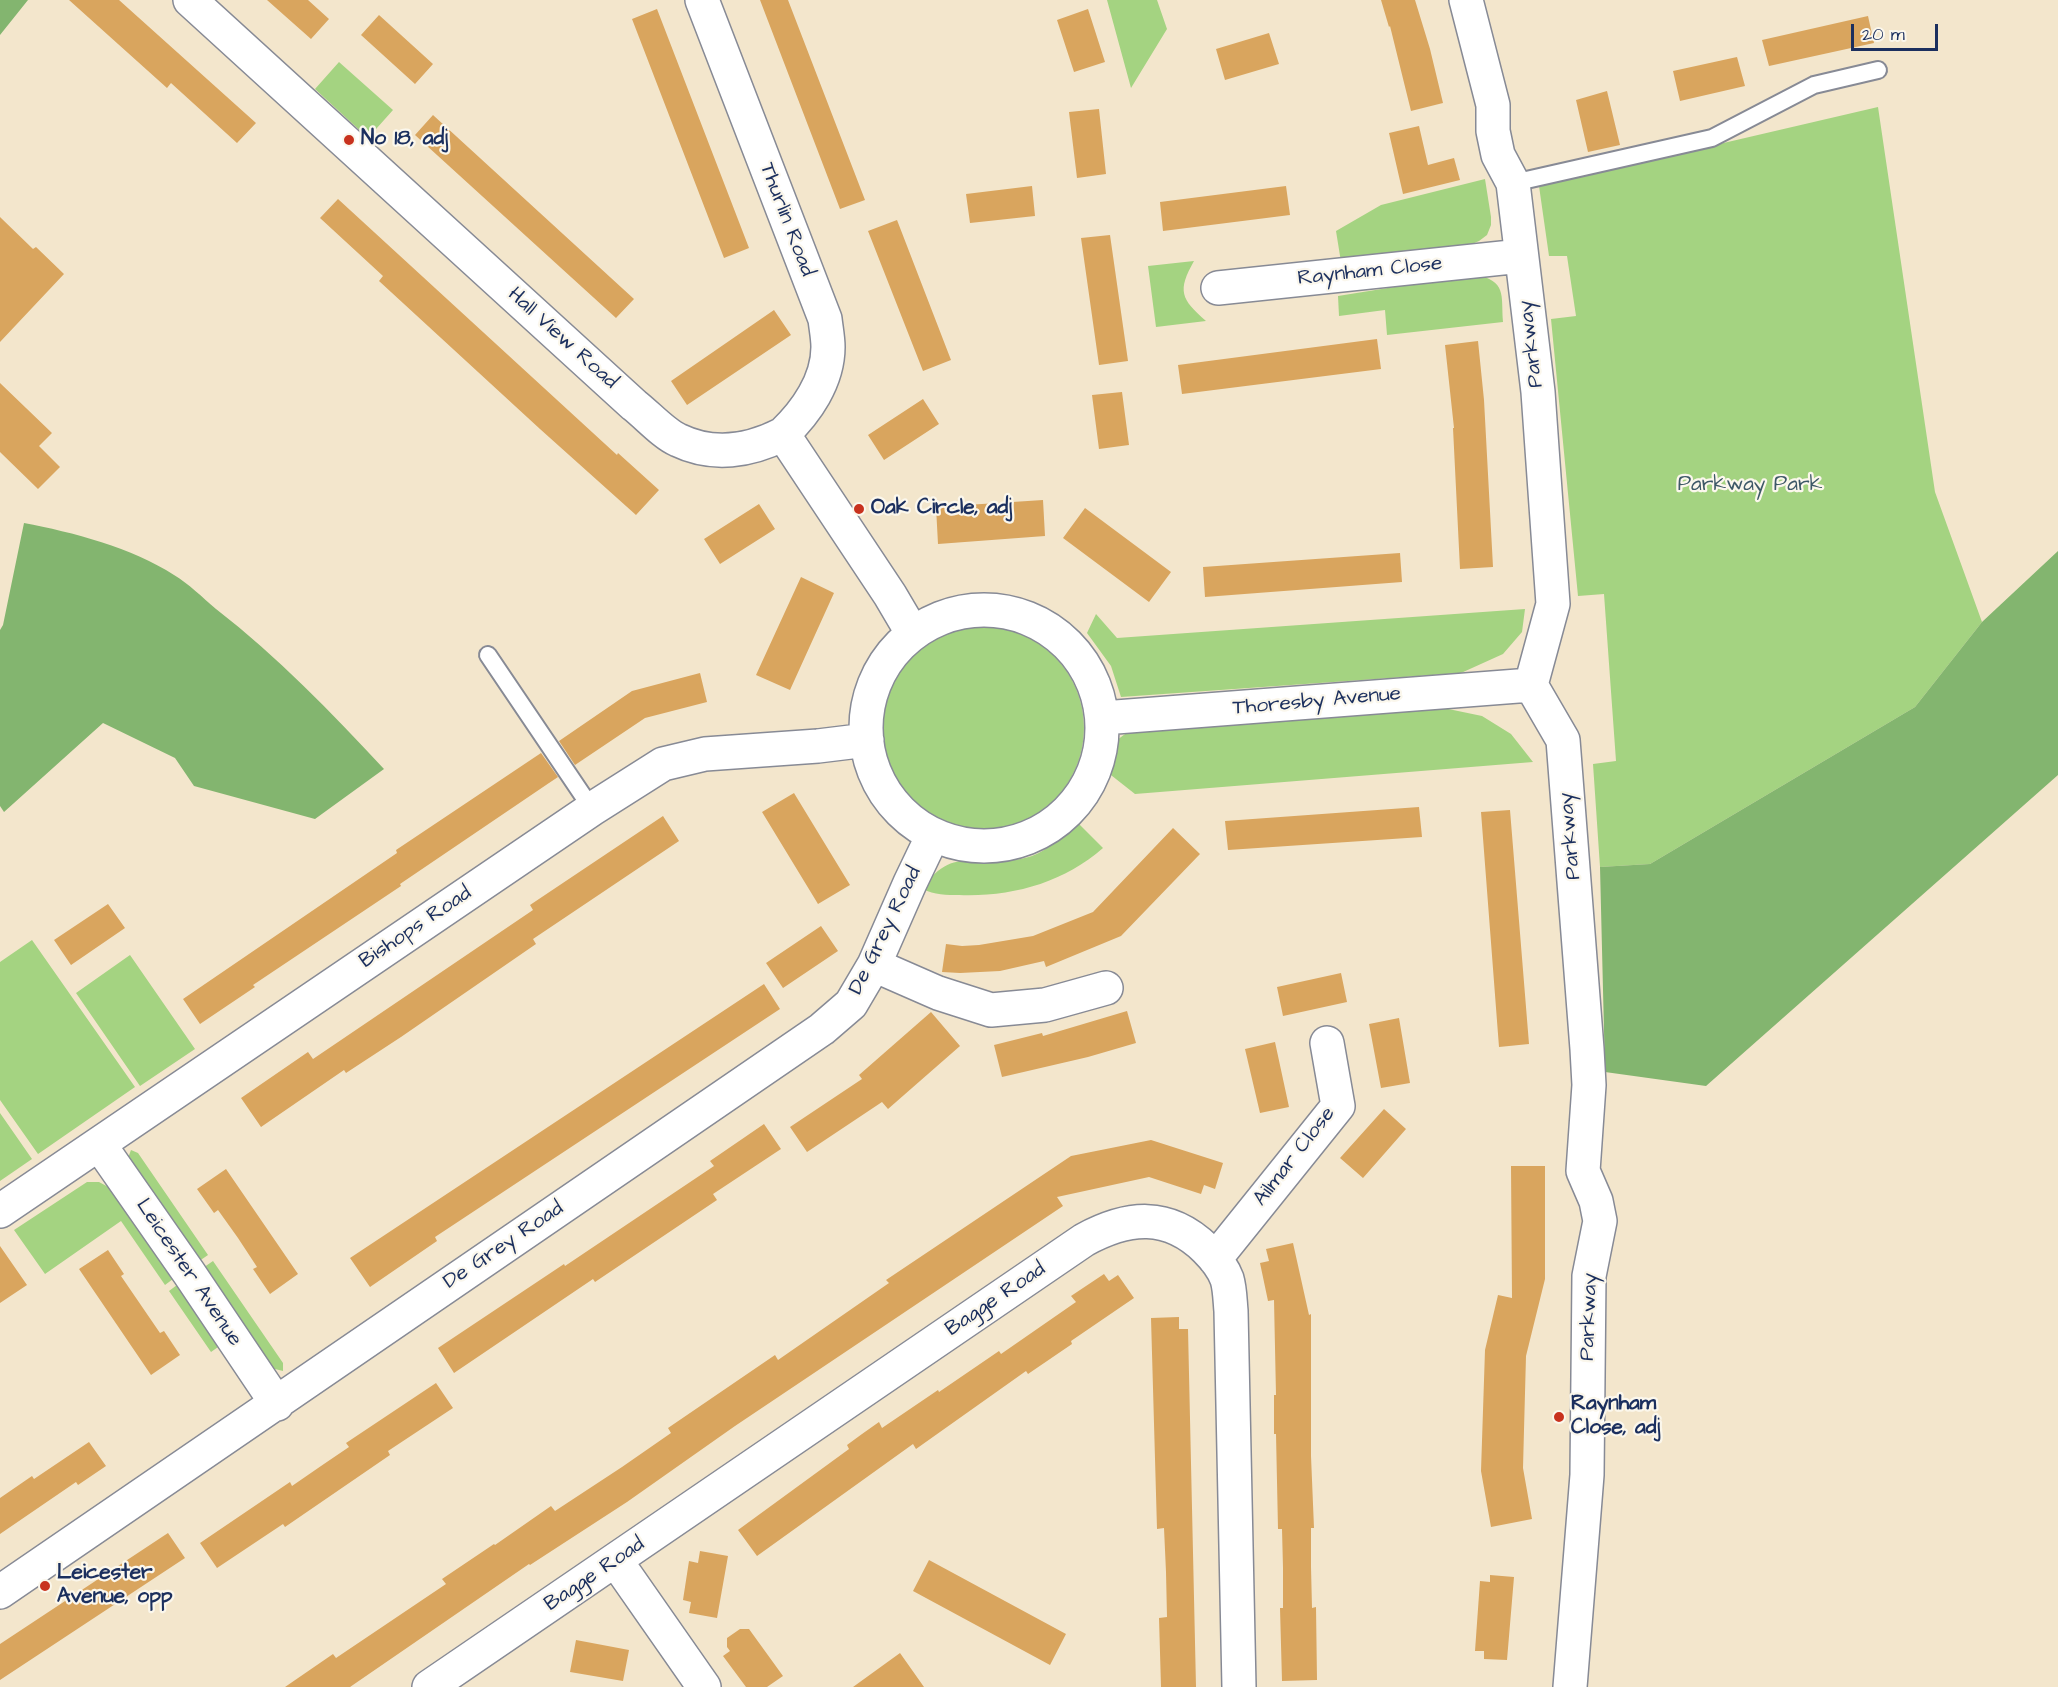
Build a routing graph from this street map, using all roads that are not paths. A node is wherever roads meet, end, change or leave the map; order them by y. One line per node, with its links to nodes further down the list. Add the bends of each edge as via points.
1 (190, 0): 8 (street, Hall View Road, via 677,440 727,451 764,443)
2 (702, 0): 8 (street, Thurlin Road, via 825,319 828,348 824,371 814,397)
3 (1466, 0): 5 (street, Parkway, via 1493,105 1498,154)
4 (1878, 70): 5 (lane, via 1814,85 1712,138)
5 (1513, 183): 6 (street, Parkway)
6 (1521, 256): 7 (street, Raynham Close); 11 (street, Parkway, via 1539,392 1553,604)
7 (1218, 288)
8 (783, 434): 9 (street)
9 (913, 634): 12 (street, via 956,613 1001,611 1023,616 1062,638 1078,655 1090,674); 13 (street, via 886,662 876,680 866,719)
10 (488, 655): 14 (lane)
11 (1531, 685): 12 (street, Thoresby Avenue); 28 (street, Parkway, via 1563,740 1587,1049 1583,1171 1600,1221 1589,1276 1587,1475)
12 (1103, 717): 15 (street, via 1100,751 1090,783 1061,819 1041,835 1000,846 977,847)
13 (867, 740): 14 (street, Bishops Road, via 705,754 663,764); 15 (street, via 870,760 887,796 915,825)
14 (592, 809): 19 (street, Bishops Road)
15 (933, 835): 16 (street, De Grey Road)
16 (874, 965): 17 (street, via 938,993 991,1010 1045,1005); 22 (street, De Grey Road, via 851,1004 822,1029)
17 (1106, 988)
18 (1327, 1043): 21 (street, Ailmar Close, via 1338,1106)
19 (99, 1144): 20 (street, Bishops Road); 22 (street, Leicester Avenue)
20 (0, 1211)
21 (1215, 1259): 23 (street, Bagge Road, via 1174,1226 1150,1221 1105,1228); 27 (street, Bagge Road, via 1227,1279 1231,1311)
22 (277, 1404): 24 (street, De Grey Road)
23 (615, 1561): 25 (street, Bagge Road); 26 (street)
24 (0, 1592)
25 (429, 1687)
26 (704, 1687)
27 (1239, 1687)
28 (1570, 1687)

